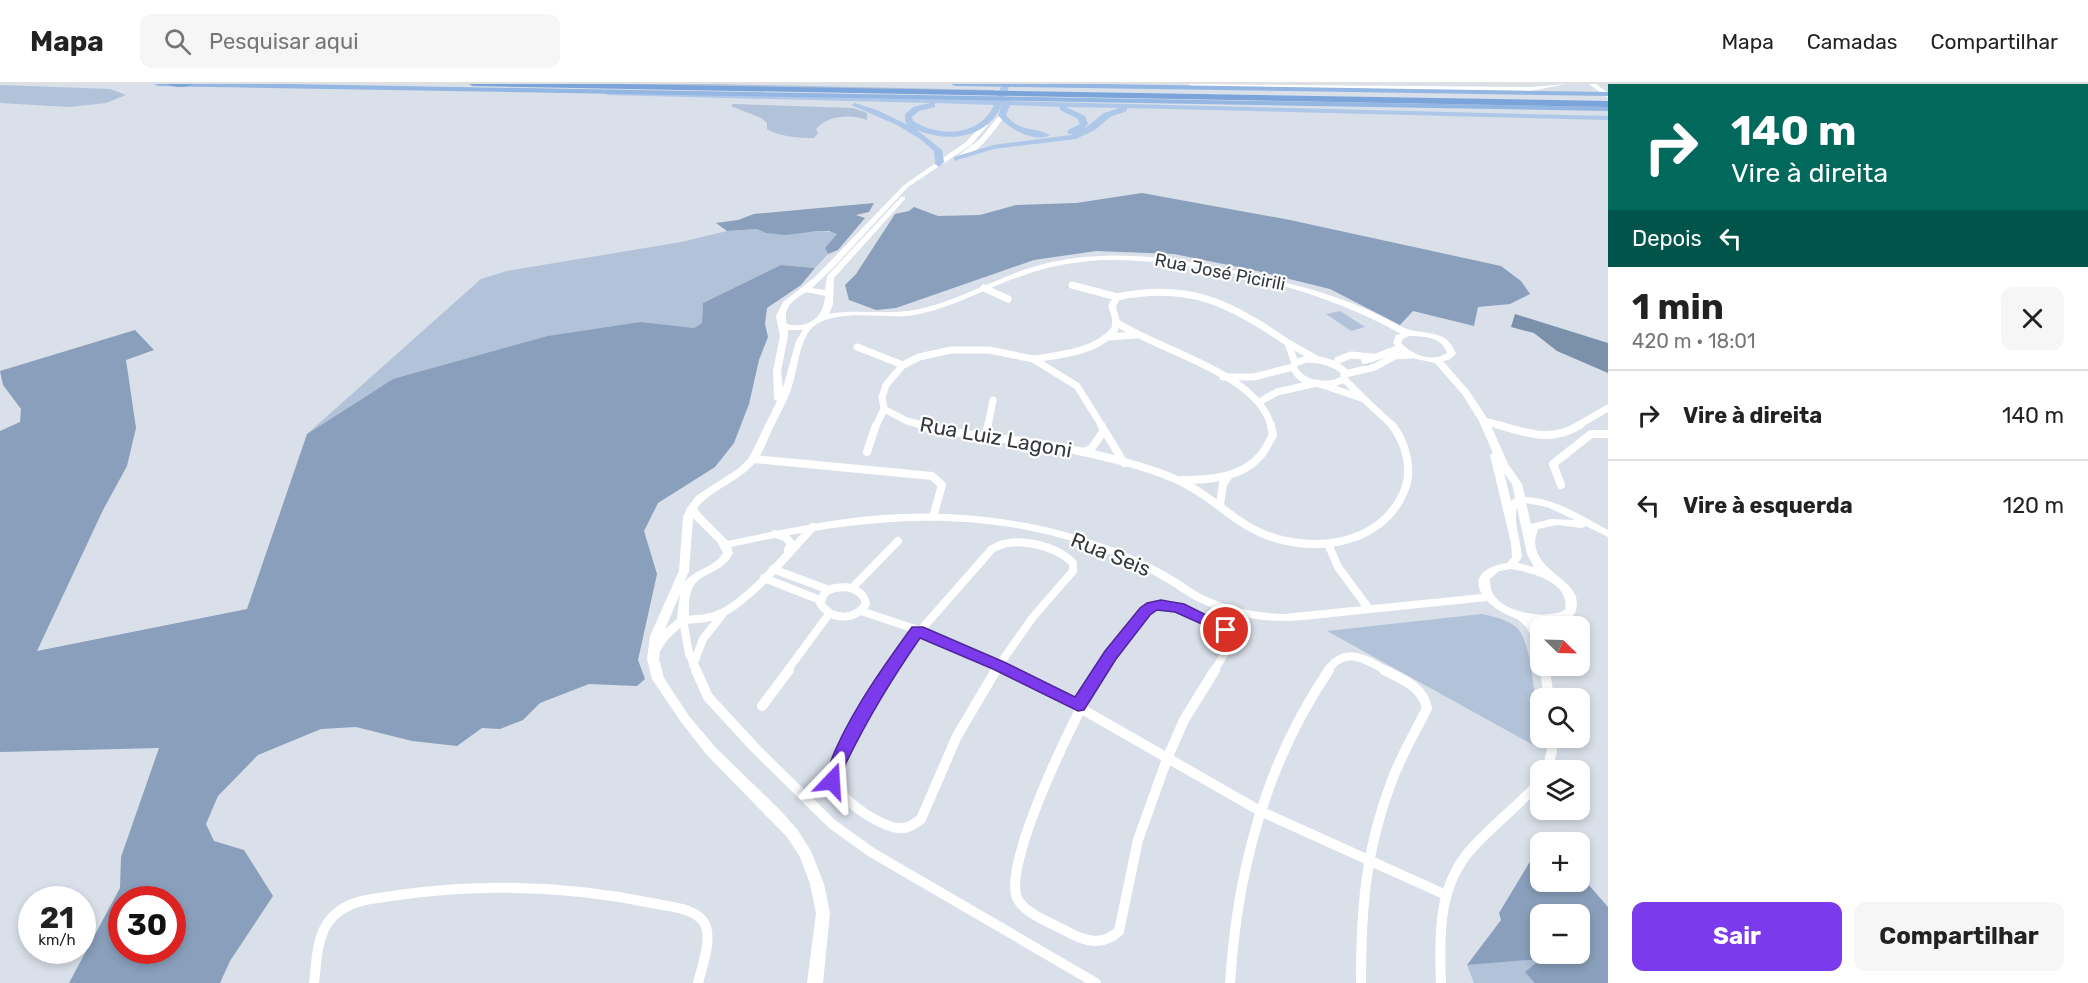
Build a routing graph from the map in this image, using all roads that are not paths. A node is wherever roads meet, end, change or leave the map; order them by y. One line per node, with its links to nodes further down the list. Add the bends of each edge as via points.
1 (158, 84): 2 (highway)
2 (172, 84): 3 (highway); 16 (highway)
3 (189, 84)
4 (473, 84): 18 (highway)
5 (811, 84): 18 (highway)
6 (956, 84): 18 (highway)
7 (1006, 84): 29 (main road)
8 (1015, 84): 27 (main road)
9 (1060, 84): 15 (highway)
10 (1156, 84): 17 (highway)
11 (1191, 84): 12 (street, via 1531,89)
12 (1563, 84)
13 (1592, 84): 21 (main road)
14 (1603, 84): 21 (main road)
15 (1042, 85): 17 (highway); 19 (highway)
16 (447, 87): 18 (highway); 20 (main road)
17 (1205, 88): 21 (highway)
18 (984, 91): 19 (highway); 22 (main road)
19 (1024, 94): 21 (highway); 23 (main road); 26 (highway)
20 (779, 98): 22 (main road); 31 (main road, via 845,103 878,111 929,141 938,150)
21 (1605, 99): 26 (highway)
22 (969, 102): 29 (main road, via 923,107 910,112 907,118 922,129 940,133)
23 (1037, 104): 24 (main road); 27 (main road, via 1075,113 1084,124 1067,133 1035,134 1008,125)
24 (1152, 106): 25 (main road); 30 (main road, via 1107,115 1073,137 993,147)
25 (1288, 109): 26 (highway); 28 (main road)
26 (1572, 109)
27 (1002, 115): 30 (street, via 987,136)
28 (1608, 118)
29 (985, 125): 31 (street, via 970,142)
30 (957, 159): 35 (street, via 901,200 830,278)
31 (939, 164): 34 (street, via 902,190)
32 (1072, 285): 36 (street)
33 (984, 288): 37 (street); 39 (street, Rua José Picirili, via 914,312); 44 (street, Rua José Picirili, via 1053,264 1098,258 1158,259 1308,290 1359,308)
34 (805, 289): 35 (street); 42 (street, via 783,306)
35 (830, 295): 38 (street)
36 (1117, 297): 41 (street, via 1112,306); 47 (street, via 1160,290 1212,299 1260,322)
37 (1008, 299)
38 (830, 306): 39 (street); 40 (street)
39 (850, 315): 40 (street)
40 (821, 319): 43 (street)
41 (1116, 322): 45 (street); 46 (street)
42 (783, 326): 43 (street); 68 (street)
43 (809, 328): 68 (street, via 800,341)
44 (1408, 334): 49 (street, via 1397,340); 54 (street, Rua José Picirili, via 1435,337 1449,345 1452,354)
45 (1140, 335): 46 (street); 62 (street)
46 (1108, 337): 50 (street)
47 (1288, 343): 53 (street); 59 (street)
48 (857, 347): 58 (street)
49 (1400, 348): 51 (street); 56 (street)
50 (1068, 355): 52 (street); 60 (street, via 1063,358)
51 (1411, 355): 54 (street); 57 (street)
52 (1033, 359): 58 (street, Rua Luiz Lagoni, via 989,350 951,350); 60 (street, Rua Luiz Lagoni)
53 (1316, 359): 55 (street); 59 (street, via 1307,358)
54 (1437, 360): 71 (street)
55 (1334, 361): 56 (street); 56 (street, via 1351,355); 63 (street)
56 (1366, 361): 57 (street); 61 (street)
57 (1383, 362): 61 (street)
58 (903, 365): 70 (street, via 886,385)
59 (1294, 365): 62 (street, via 1254,377); 64 (street, via 1297,375)
60 (1062, 369): 72 (street, Rua Luiz Lagoni, via 1098,417)
61 (1354, 370): 63 (street)
62 (1223, 377): 67 (street)
63 (1344, 377): 64 (street, via 1333,384); 65 (street)
64 (1317, 383): 65 (street); 67 (street, via 1277,392)
65 (1364, 399): 98 (street, via 1388,418 1401,437 1409,471 1404,494 1368,533)
66 (993, 400): 74 (street)
67 (1259, 402): 80 (street, via 1273,422 1275,438 1256,461)
68 (777, 408): 78 (street)
69 (1608, 408): 71 (street, via 1571,430 1541,437)
70 (884, 409): 74 (street, Rua Luiz Lagoni, via 900,420); 76 (street)
71 (1484, 421): 75 (street)
72 (1104, 432): 77 (street, Rua Luiz Lagoni, via 1091,449); 79 (street, Rua Luiz Lagoni)
73 (1608, 434): 83 (street, via 1592,434 1553,464)
74 (986, 436): 77 (street, Rua Luiz Lagoni)
75 (1493, 441): 82 (street); 89 (street)
76 (867, 452)
77 (1083, 452): 79 (street)
78 (753, 459): 87 (street); 88 (street, via 932,476 942,485)
79 (1124, 463): 81 (street)
80 (1228, 477): 81 (street, via 1215,481); 85 (street)
81 (1178, 480): 85 (street)
82 (1517, 484): 84 (street); 86 (street)
83 (1562, 485)
84 (1522, 500): 86 (street); 89 (street, via 1511,508); 94 (street)
85 (1220, 505): 98 (street, via 1252,529)
86 (1554, 506): 91 (street)
87 (692, 508): 93 (street); 95 (street)
88 (933, 517): 90 (street, Rua Seis); 111 (street, Rua Seis, via 1006,523 1071,537 1133,561 1206,601 1246,614 1284,618)
89 (1510, 517): 100 (street, via 1517,557)
90 (816, 526): 92 (street, Rua Seis); 99 (street)
91 (1604, 532): 94 (street, via 1565,521 1548,521 1533,527)
92 (775, 534): 97 (street, Rua Seis); 99 (street, via 791,543)
93 (717, 536): 95 (street, via 699,534); 97 (street)
94 (1530, 540): 105 (street, via 1537,564)
95 (687, 541): 102 (street)
96 (898, 541): 106 (street)
97 (726, 545): 103 (street, via 724,561)
98 (1329, 546): 111 (street, via 1338,567)
99 (786, 553): 101 (street)
100 (1510, 566): 105 (street); 108 (street, via 1486,574 1484,587)
101 (773, 569): 104 (street); 107 (street)
102 (684, 571): 103 (street); 110 (street)
103 (704, 573): 118 (street, via 687,589)
104 (764, 578): 109 (street); 113 (street)
105 (1551, 578): 116 (street, via 1568,592 1572,603 1570,612)
106 (852, 588): 107 (street); 112 (street, via 866,600)
107 (829, 590): 109 (street)
108 (1490, 597): 111 (street, Rua Seis); 115 (street)
109 (820, 600): 114 (street)
110 (669, 606): 118 (street, via 674,616); 121 (street)
111 (1369, 609)
112 (861, 611): 114 (street, via 846,617); 120 (street)
113 (725, 612): 118 (street, via 707,619); 123 (street, via 703,639)
114 (829, 614): 124 (street)
115 (1519, 615): 117 (street); 119 (street)
116 (1563, 616)
117 (1530, 617)
118 (683, 620): 121 (street); 123 (street)
119 (1530, 626)
120 (918, 630): 122 (street); 122 (street, via 997,545 1013,542 1065,555 1073,563 1073,571); 122 (street, via 885,676 832,776 842,795 885,826 905,828 921,819 957,736)
121 (654, 651): 133 (street, via 658,679 684,719 711,752 775,814 806,855 823,913)
122 (998, 665): 125 (street)
123 (693, 666): 134 (street, via 718,709 846,835)
124 (762, 706)
125 (1078, 706): 126 (street); 126 (street, via 1110,655 1152,606 1172,606 1221,626 1230,635 1230,643 1184,720); 126 (street, via 1036,805 1015,878 1017,896 1030,910 1086,941 1103,942 1116,935 1138,840)
126 (1167, 759): 128 (street)
127 (1530, 792): 130 (street, via 1463,858)
128 (1260, 811): 129 (street); 129 (street, via 1292,732 1335,662 1348,656 1370,661 1419,690 1427,708 1391,782); 135 (street, via 1241,876)
129 (1369, 862): 130 (street); 136 (street, via 1361,919)
130 (1446, 895): 137 (street, via 1441,918)
131 (314, 983): 132 (street, via 322,931 330,918 344,908 415,892 505,886 590,891 696,916 707,928)
132 (698, 983)
133 (815, 983)
134 (1096, 983)
135 (1230, 983)
136 (1361, 983)
137 (1441, 983)

